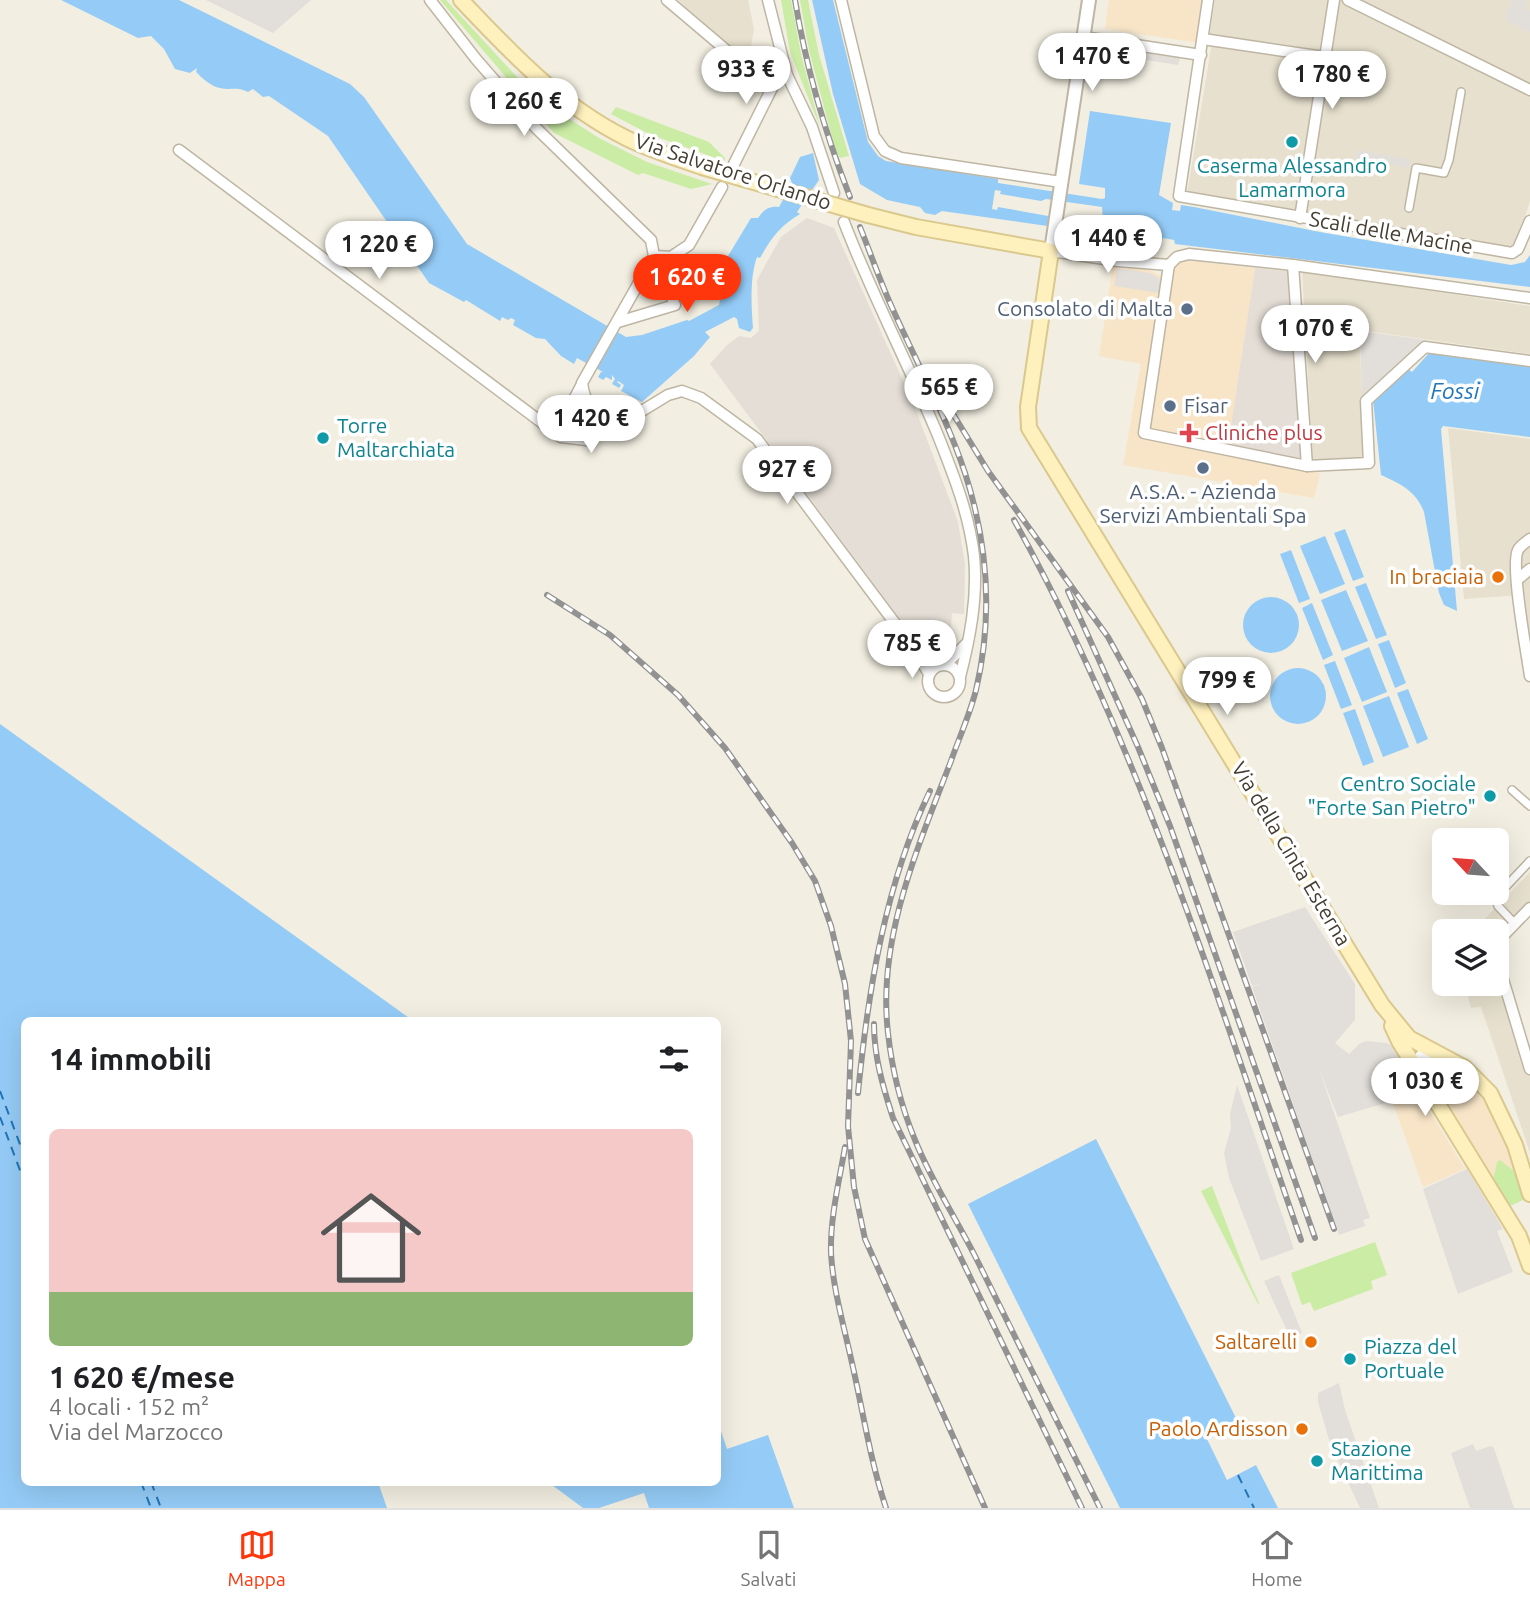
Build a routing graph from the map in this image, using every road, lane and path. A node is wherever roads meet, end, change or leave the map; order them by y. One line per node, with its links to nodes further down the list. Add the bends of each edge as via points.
1 (430, 0): 28 (street, via 536,128 647,234)
2 (461, 0): 27 (main road, Via Salvatore Orlando, bridge, via 517,60 569,104 632,141 702,167 916,227)
3 (667, 0): 15 (street, via 739,61)
4 (768, 0): 14 (street)
5 (841, 0): 20 (street, via 874,136 885,151 901,158)
6 (1089, 0): 10 (street, Via della Cinta Esterna)
7 (1208, 0): 11 (street)
8 (1334, 0): 13 (street)
9 (1348, 0): 16 (street)
10 (1084, 37): 12 (street); 20 (street, Via della Cinta Esterna)
11 (1203, 38): 12 (street); 13 (street)
12 (1201, 55): 24 (street, Scali delle Macine, via 1179,197)
13 (1324, 57): 24 (street)
14 (787, 75): 15 (street); 22 (street, via 812,127)
15 (774, 84): 19 (street)
16 (1529, 87)
17 (1461, 92): 23 (street, via 1444,173 1411,169)
18 (179, 150): 36 (street)
19 (734, 164)
20 (1062, 181): 27 (street, Via della Cinta Esterna)
21 (722, 187): 28 (street, via 692,241 671,257)
22 (834, 193)
23 (1409, 208)
24 (1300, 218): 25 (street, Scali delle Macine, via 1507,253 1518,249)
25 (1530, 221)
26 (844, 222): 41 (street, via 913,375 965,511 974,566)
27 (1051, 251): 29 (street); 53 (main road, Via della Cinta Esterna, via 1028,407 1029,428)
28 (654, 256): 32 (street); 32 (street, via 675,305)
29 (1169, 265): 30 (street, via 1189,254); 37 (street, via 1144,433)
30 (1293, 265): 31 (street); 37 (street)
31 (1530, 298)
32 (618, 322): 34 (street)
33 (1530, 361): 37 (street, via 1425,348 1366,401 1369,463)
34 (582, 383): 35 (street, via 590,408); 36 (street)
35 (614, 428): 36 (street, via 586,440); 43 (street, via 677,392 701,398 757,439)
36 (561, 437)
37 (1307, 466)
38 (1530, 539): 40 (street, via 1518,551)
39 (1530, 569): 40 (street)
40 (1517, 580): 44 (street)
41 (968, 640): 42 (street); 45 (street)
42 (945, 664): 43 (street); 45 (street)
43 (929, 674): 45 (street, via 930,690 944,697 958,689)
44 (1530, 676)
45 (960, 677)
46 (1512, 790): 47 (street)
47 (1530, 806)
48 (1530, 861): 50 (street, via 1495,898)
49 (1530, 908): 50 (street)
50 (1514, 923): 51 (street)
51 (1509, 929)
52 (1508, 996): 56 (street)
53 (1382, 1005): 54 (main road, Via della Cinta Esterna, via 1409,1038); 55 (main road, Via della Cinta Esterna)
54 (1433, 1051): 55 (street, via 1419,1058); 57 (main road, Via della Cinta Esterna, via 1465,1068 1490,1093 1515,1145)
55 (1415, 1068): 58 (main road, Via della Cinta Esterna, via 1518,1236)
56 (1530, 1069)
57 (1530, 1194)
58 (1530, 1266)

